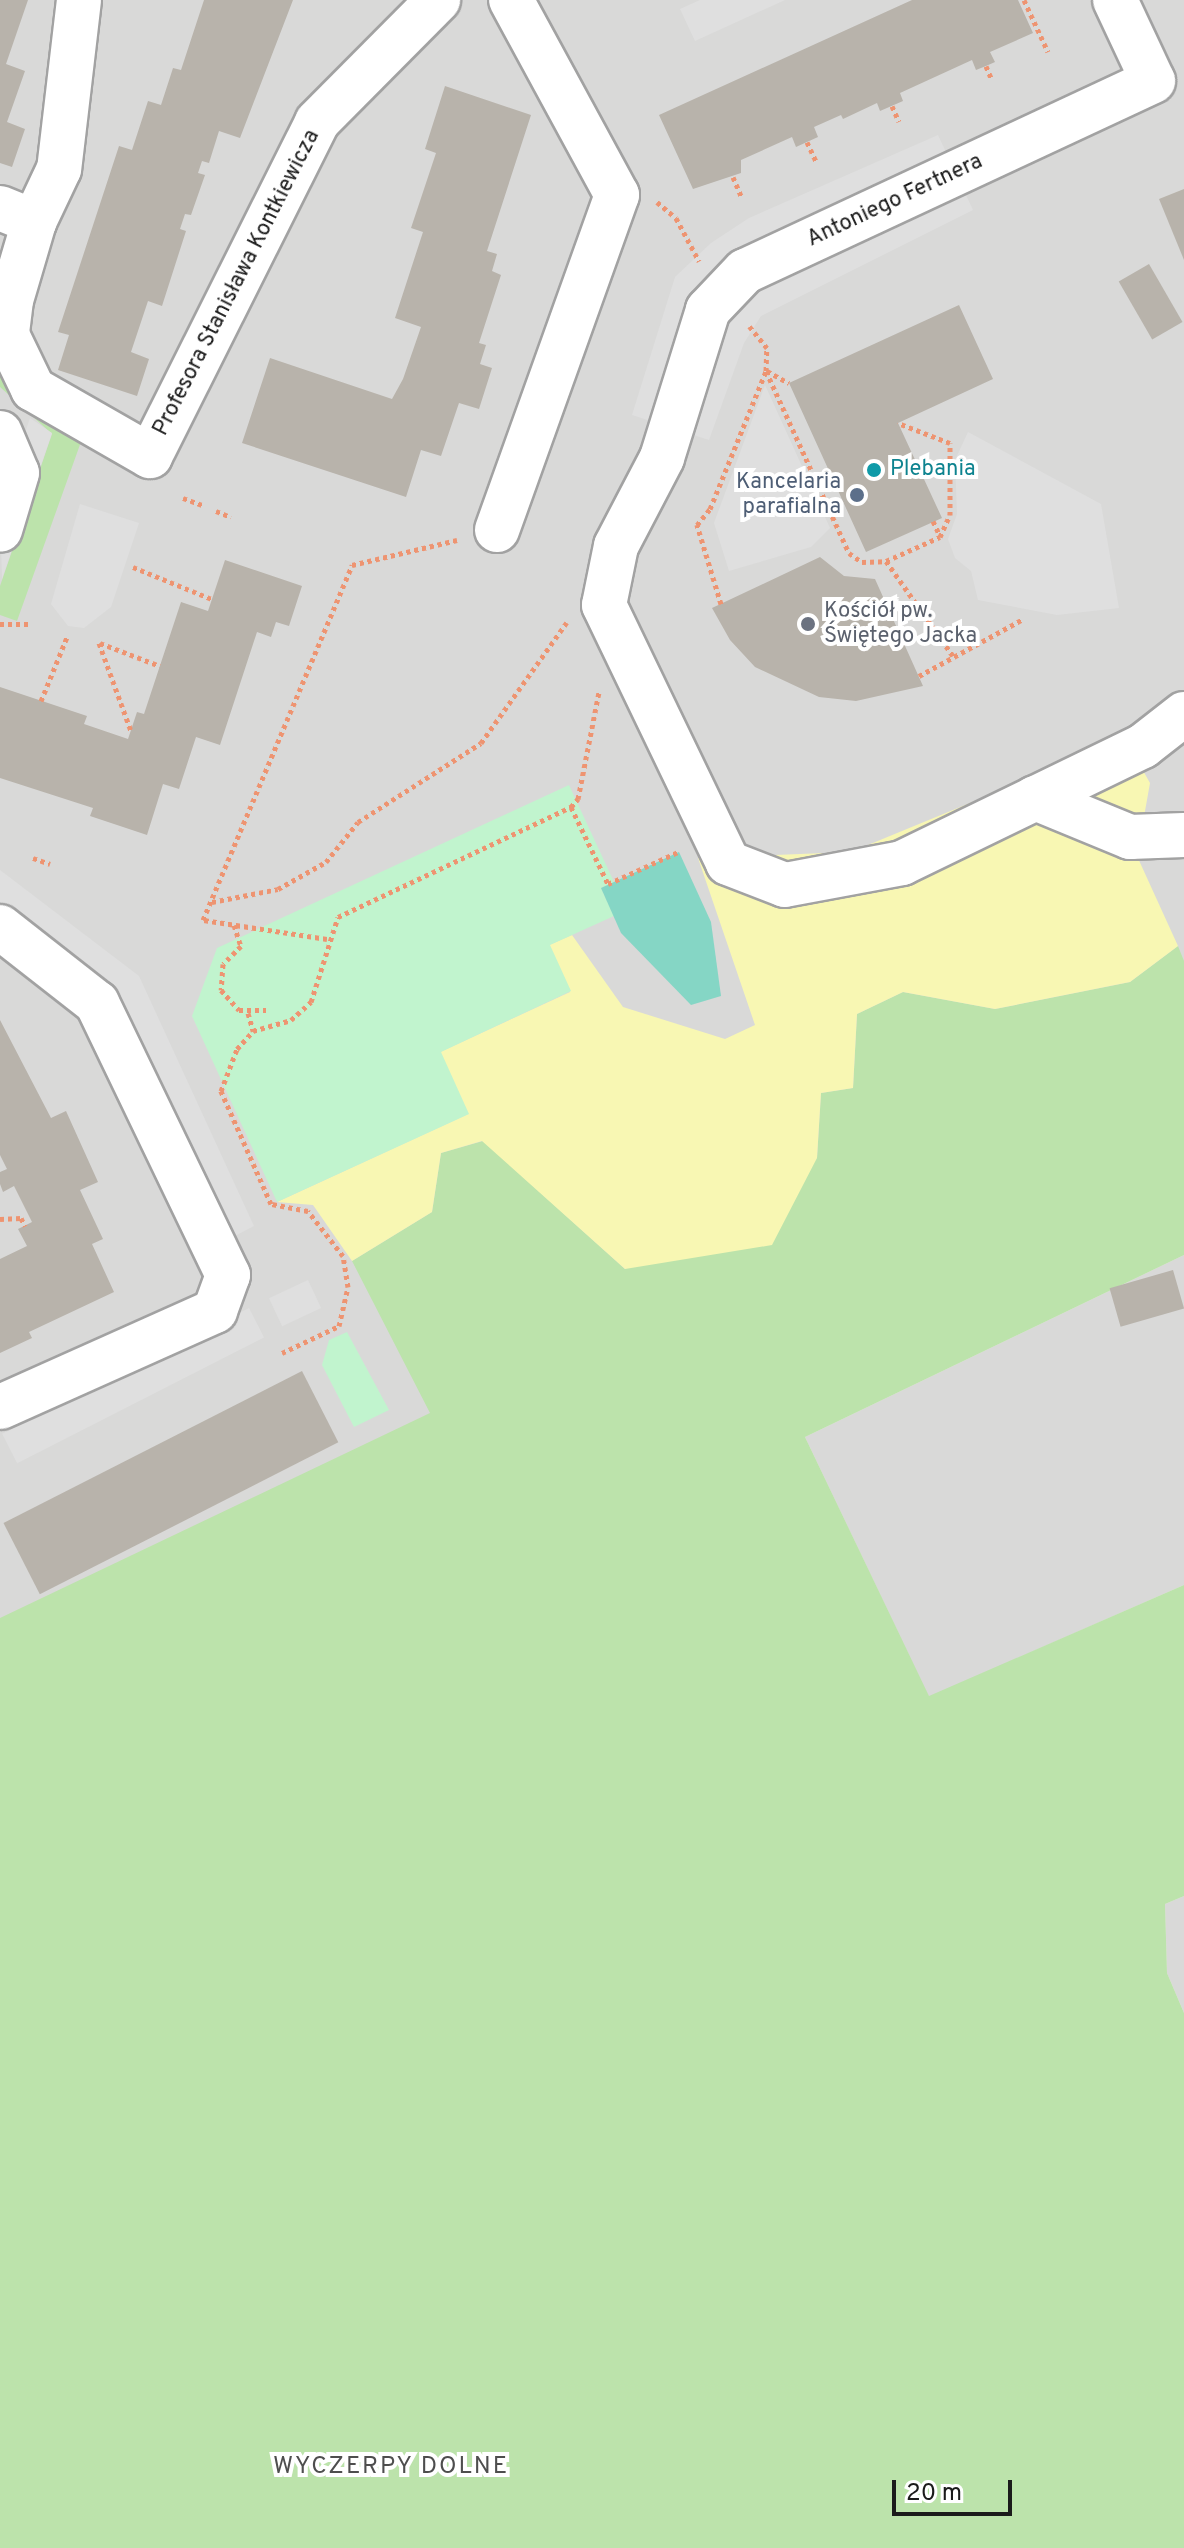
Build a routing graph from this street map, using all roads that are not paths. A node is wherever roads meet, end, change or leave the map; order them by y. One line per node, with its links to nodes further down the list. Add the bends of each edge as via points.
1 (79, 0): 5 (street, Profesora Stanisława Kontkiewicza, via 59,169)
2 (438, 0): 5 (street, Profesora Stanisława Kontkiewicza, via 317,122 150,456 33,389 18,365 7,335)
3 (511, 0): 8 (street, via 617,195)
4 (1115, 0): 10 (street, Antoniego Fertnera, via 1153,81 745,271 708,310 662,458 616,546 608,614 728,863 785,885 902,863)
5 (17, 215)
6 (0, 433): 7 (street, via 17,473)
7 (0, 530)
8 (497, 530)
9 (1184, 714): 10 (street, via 1143,746)
10 (1035, 798): 11 (street, via 1130,837)
11 (1184, 835)
12 (0, 927): 13 (street, via 97,1003 228,1275 215,1311)
13 (0, 1407)

